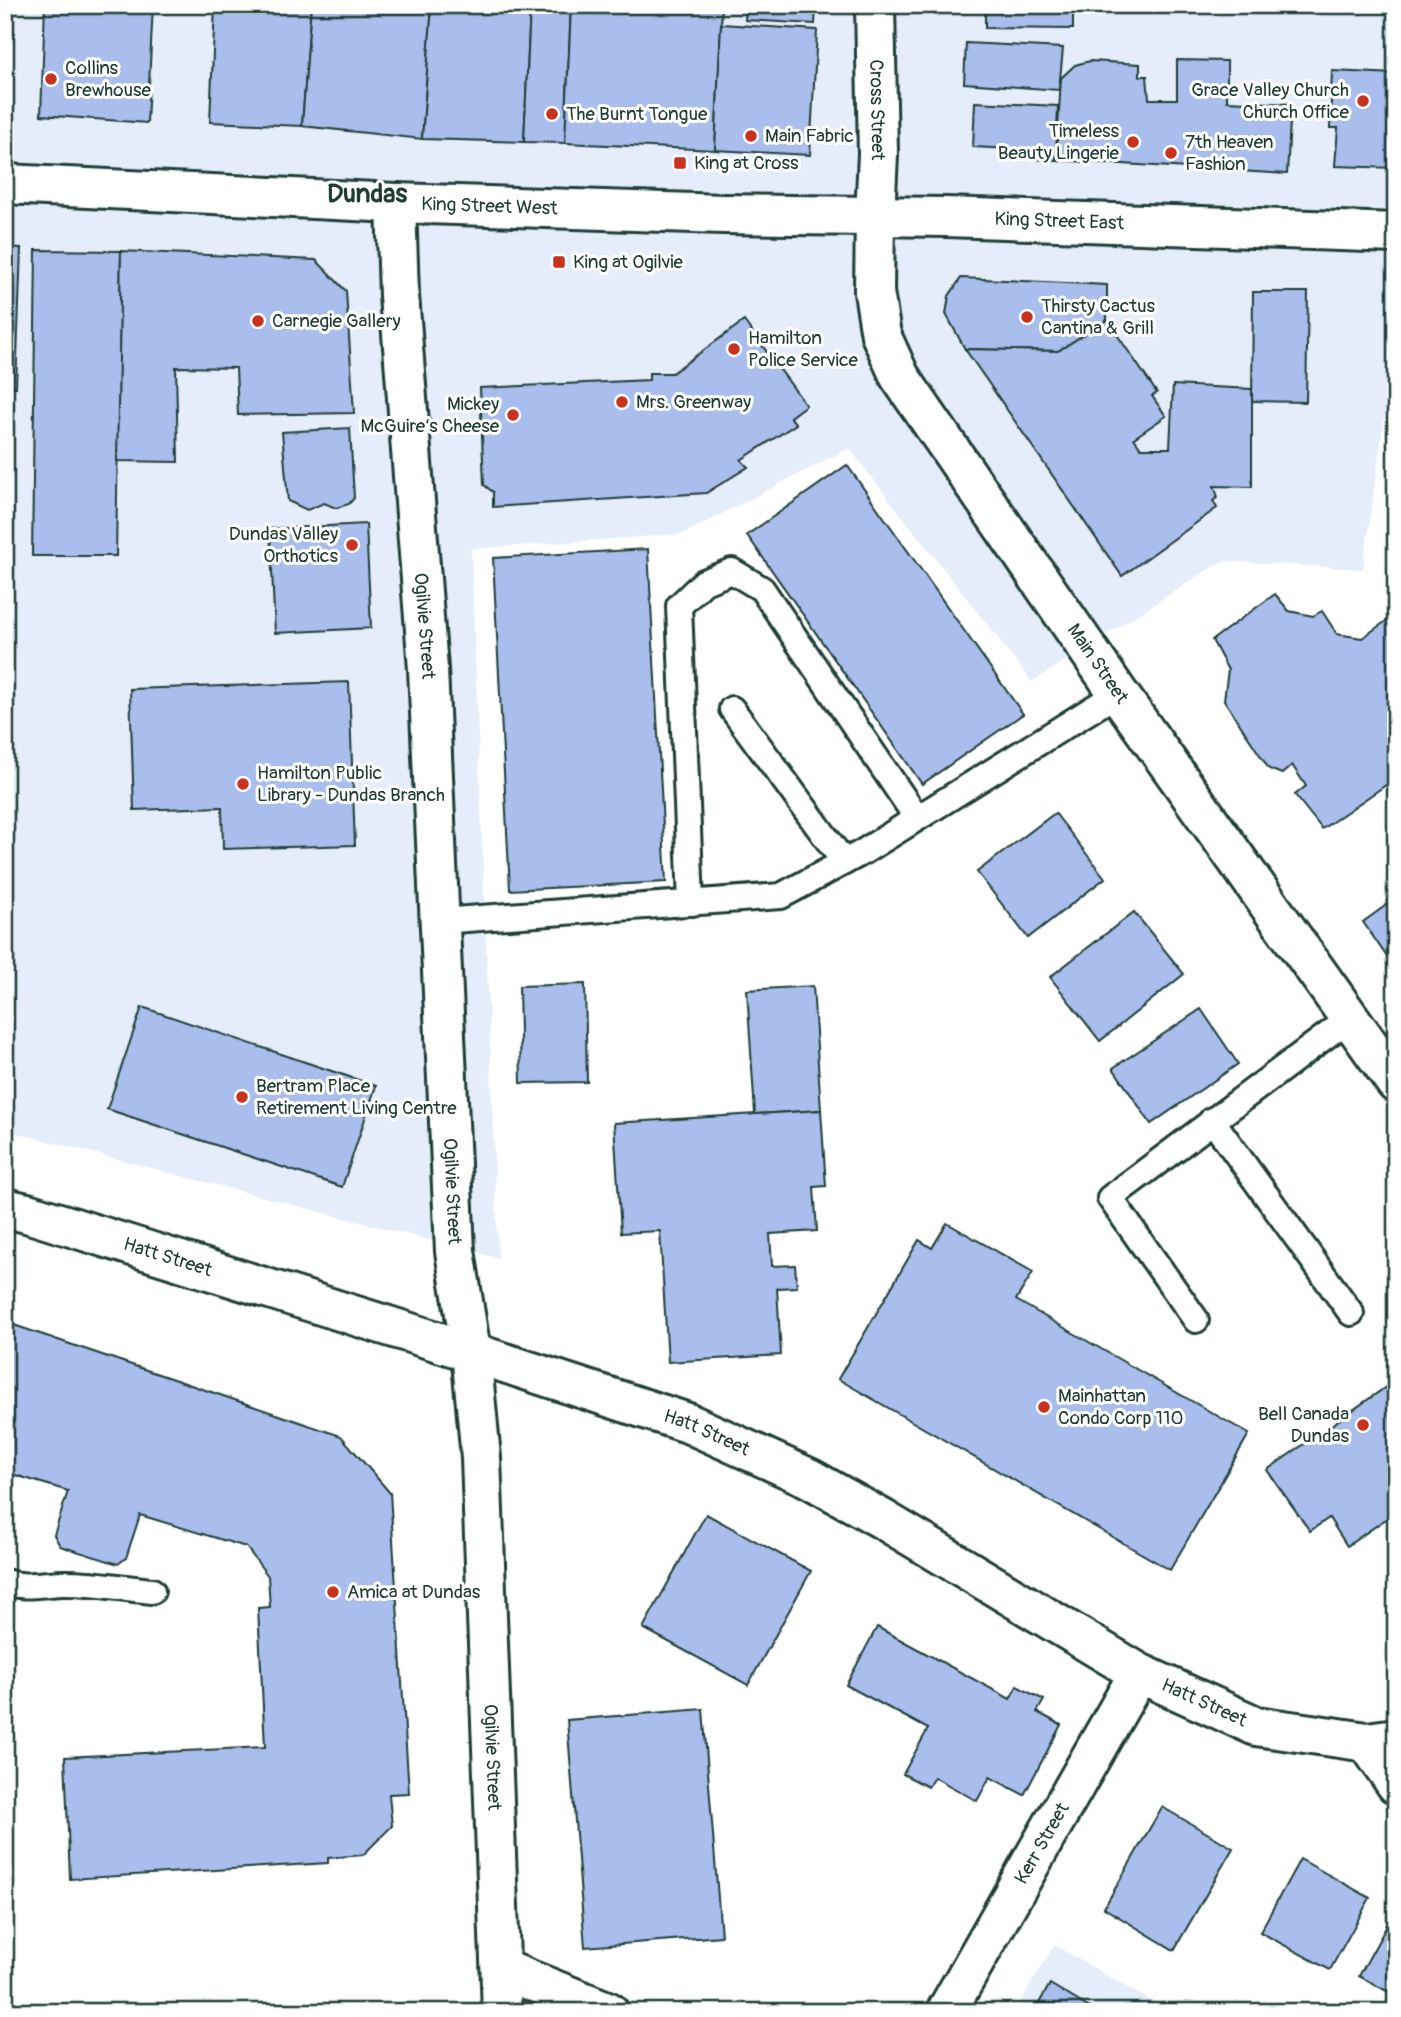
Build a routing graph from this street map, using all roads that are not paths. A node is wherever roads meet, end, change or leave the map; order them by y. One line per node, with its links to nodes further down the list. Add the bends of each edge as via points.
1 (875, 5): 5 (main road, Cross Street)
2 (5, 184): 3 (main road, King Street West)
3 (396, 202): 4 (main road, King Street West); 12 (main road, Ogilvie Street)
4 (723, 214): 5 (main road, King Street East)
5 (876, 216): 6 (main road, King Street East); 7 (main road, Main Street, via 874,292 881,335 900,377)
6 (1396, 233)
7 (1118, 693): 9 (lane); 13 (main road, Main Street)
8 (732, 709): 10 (lane)
9 (917, 818): 10 (lane); 11 (lane, via 762,589 732,571 704,582 679,606)
10 (844, 862): 11 (lane, via 781,896)
11 (691, 902): 12 (lane)
12 (440, 920): 19 (main road, Ogilvie Street, via 455,1251)
13 (1350, 1018): 14 (main road, Main Street); 15 (lane)
14 (1396, 1083)
15 (1212, 1120): 17 (lane); 18 (lane, via 1110,1198)
16 (5, 1208): 19 (main road, Hatt Street)
17 (1351, 1313)
18 (1196, 1320)
19 (471, 1352): 22 (main road, Hatt Street, via 688,1423 809,1478); 25 (main road, Ogilvie Street, via 481,1458)
20 (5, 1582): 21 (lane, via 17,1586 100,1584)
21 (152, 1591)
22 (1139, 1673): 23 (main road, Hatt Street, via 1256,1726); 28 (main road, Kerr Street)
23 (1381, 1740): 24 (main road, Hatt Street)
24 (1396, 1784)
25 (502, 1969): 26 (main road, Ogilvie Street); 27 (main road)
26 (502, 2012)
27 (609, 2012)
28 (946, 2012)

